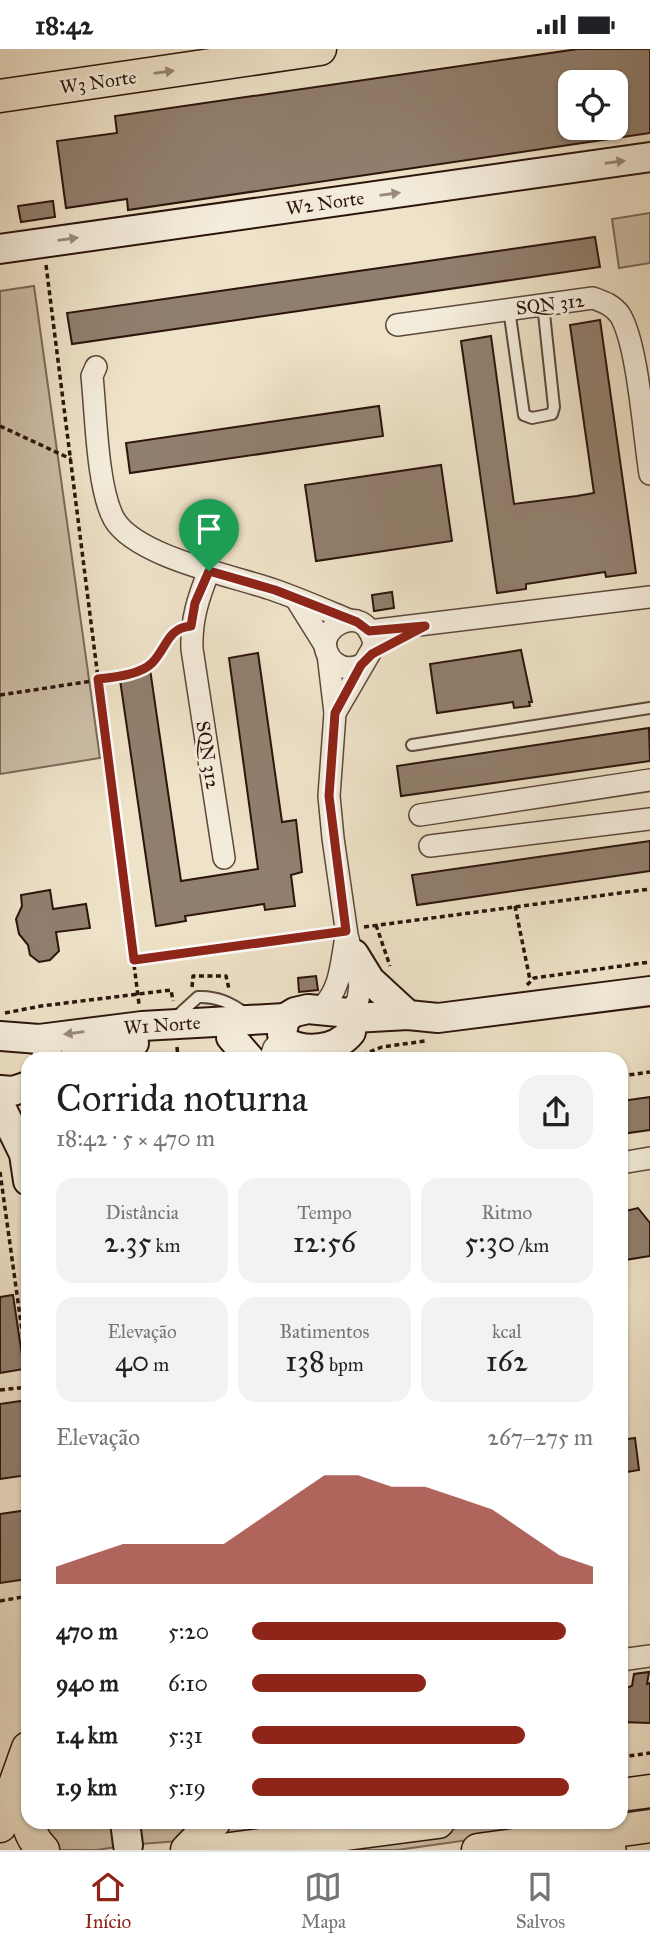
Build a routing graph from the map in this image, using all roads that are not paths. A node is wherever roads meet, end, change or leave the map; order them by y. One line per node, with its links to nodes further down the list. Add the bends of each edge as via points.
1 (320, 49): 2 (main road, W3 Norte, one-way to 1)
2 (0, 96)
3 (650, 157): 4 (street, W2 Norte, one-way to 3)
4 (0, 249)
5 (543, 304): 6 (street, SQN 312); 6 (lane, via 554,407 552,414 532,418 524,415); 9 (street, SQN 312, via 593,298 620,316 631,349)
6 (509, 309): 7 (street, SQN 312)
7 (397, 325)
8 (96, 366): 10 (street, via 92,376 100,450 115,520 151,548)
9 (650, 474)
10 (209, 571): 12 (street); 25 (street, SQN 312, via 195,603 192,649)
11 (650, 597): 14 (street)
12 (296, 599): 13 (street); 16 (street)
13 (349, 620): 15 (street); 16 (street, via 335,625)
14 (425, 626): 15 (street); 17 (street)
15 (369, 631): 17 (street, via 373,638)
16 (327, 650): 17 (street, via 332,661 346,668); 19 (street)
17 (366, 659): 19 (street)
18 (650, 708): 20 (lane)
19 (335, 713): 26 (street, via 329,796)
20 (412, 745)
21 (650, 780): 22 (street)
22 (420, 815)
23 (650, 819): 24 (street)
24 (430, 846)
25 (224, 858)
26 (349, 940): 28 (street, via 333,994); 29 (street, via 370,980); 31 (street, via 360,993)
27 (650, 991): 30 (street)
28 (321, 1008): 31 (street); 34 (street, via 295,1012)
29 (408, 1015): 30 (street); 31 (street)
30 (438, 1018): 31 (street, via 407,1031)
31 (350, 1023): 39 (street, via 328,1047)
32 (0, 1037): 35 (street, W1 Norte)
33 (231, 1037): 34 (street, W1 Norte); 36 (street, W1 Norte, via 161,1039); 37 (street)
34 (280, 1037): 35 (street, W1 Norte, one-way to 35, via 254,1020 162,1014); 38 (street)
35 (44, 1049)
36 (91, 1052)
37 (244, 1052)
38 (303, 1052)
39 (313, 1052)
40 (21, 1088): 41 (street)
41 (0, 1090)
42 (0, 1105): 43 (street)
43 (21, 1158)
44 (650, 1158): 45 (street)
45 (628, 1162)
46 (650, 1656): 47 (street)
47 (628, 1659)
48 (21, 1768): 51 (main road)
49 (650, 1791): 50 (main road)
50 (628, 1794)
51 (0, 1826)
52 (650, 1826): 58 (main road)
53 (30, 1829): 61 (main road)
54 (208, 1829): 62 (main road)
55 (318, 1829): 59 (main road)
56 (388, 1829): 59 (main road)
57 (625, 1829): 60 (main road)
58 (628, 1829)
59 (337, 1836): 63 (main road)
60 (559, 1837): 64 (main road); 65 (highway)
61 (43, 1850)
62 (187, 1850)
63 (222, 1850)
64 (478, 1850)
65 (607, 1850)

